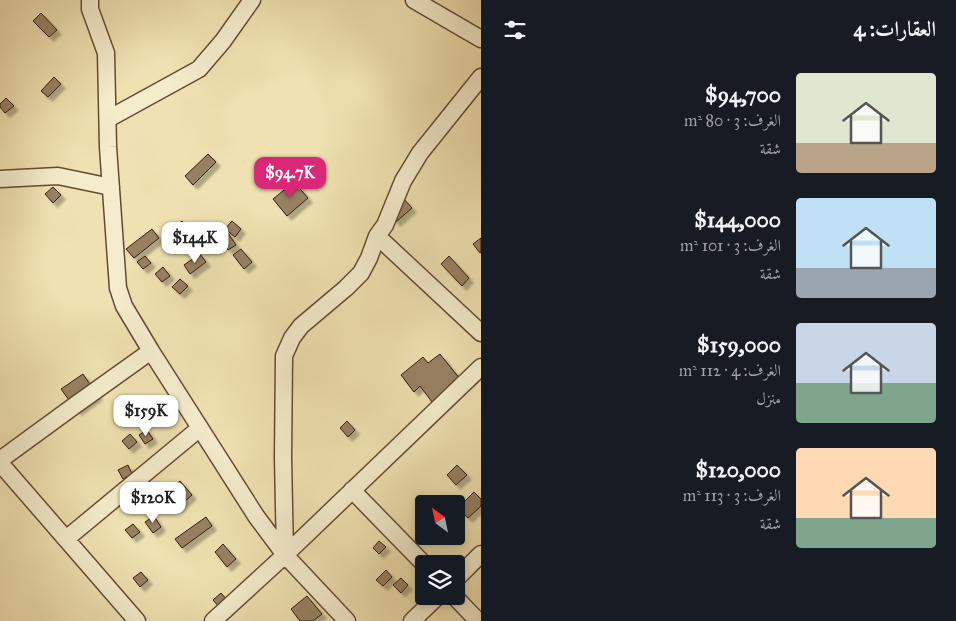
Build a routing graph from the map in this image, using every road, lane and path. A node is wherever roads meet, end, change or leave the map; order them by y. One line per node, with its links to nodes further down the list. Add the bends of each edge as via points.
1 (90, 0): 6 (street, via 90,9 106,53)
2 (252, 0): 6 (street, via 199,69)
3 (414, 0): 4 (street)
4 (481, 39)
5 (481, 77): 9 (street, via 420,153)
6 (108, 119): 8 (street)
7 (0, 179): 8 (street, via 58,176)
8 (111, 187): 11 (street, via 118,288 124,306)
9 (377, 236): 10 (street); 18 (street, via 362,272 301,326 284,356)
10 (481, 333)
11 (151, 351): 13 (street); 14 (street)
12 (481, 367): 15 (street)
13 (200, 428): 16 (street); 18 (street)
14 (0, 462): 16 (street)
15 (352, 490): 18 (street); 19 (street)
16 (66, 539): 23 (street)
17 (481, 554): 20 (street)
18 (285, 555): 24 (street); 25 (street)
19 (415, 555)
20 (465, 570)
21 (429, 605): 26 (street)
22 (463, 605): 27 (street)
23 (137, 621)
24 (213, 621)
25 (348, 621)
26 (412, 621)
27 (478, 621)

